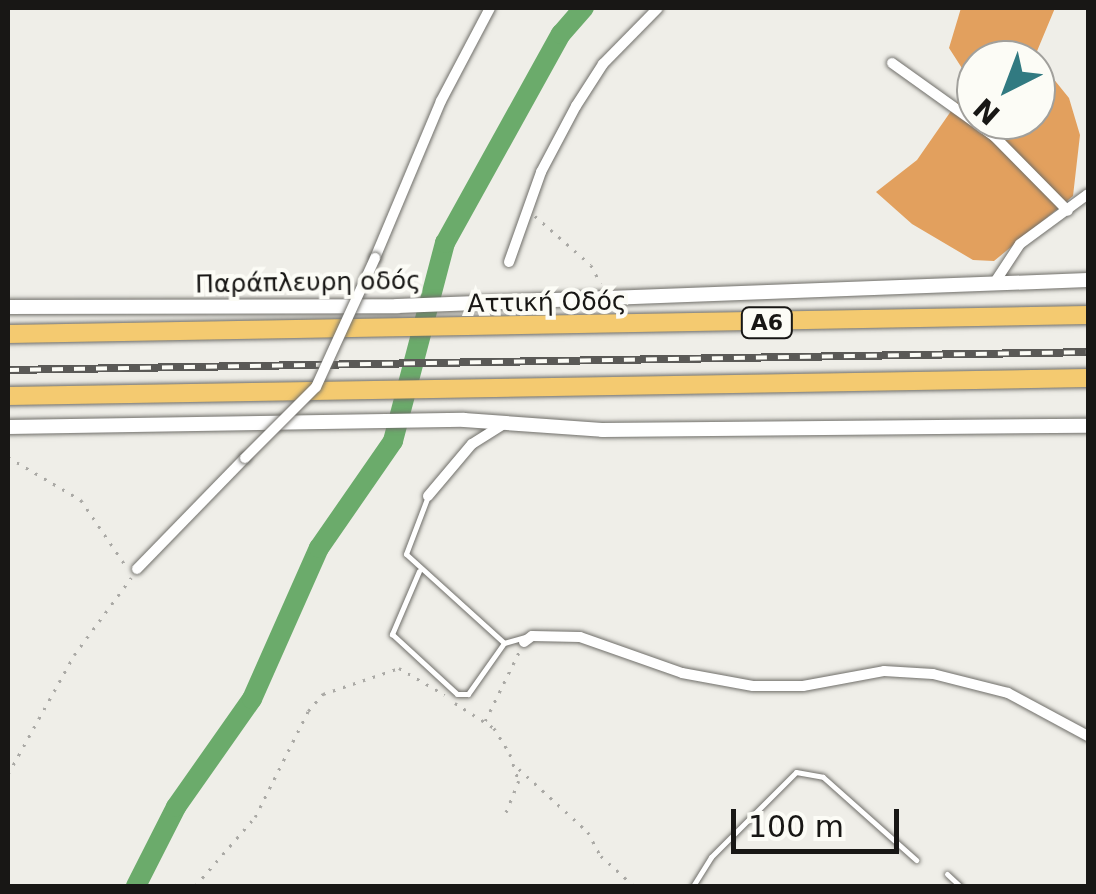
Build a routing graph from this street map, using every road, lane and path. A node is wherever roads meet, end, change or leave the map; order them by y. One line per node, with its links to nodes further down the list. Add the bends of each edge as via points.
1 (490, 8): 21 (street, bridge, via 441,101 316,388)
2 (658, 8): 5 (street, via 603,64)
3 (892, 64): 6 (street, via 994,136)
4 (1088, 194): 6 (street)
5 (526, 210): 7 (street); 10 (path, via 598,272)
6 (1068, 211): 9 (street, via 1020,244)
7 (509, 262)
8 (1088, 280): 9 (street, Παράπλευρη οδός)
9 (992, 285): 10 (street, Παράπλευρη οδός)
10 (604, 295): 11 (street, Παράπλευρη οδός, via 396,306)
11 (8, 307)
12 (1088, 315): 13 (highway, Αττική Οδός / Α6)
13 (8, 334)
14 (1088, 378): 15 (highway)
15 (8, 396)
16 (505, 424): 17 (street, via 602,430); 18 (street); 20 (street, via 472,444)
17 (1088, 426)
18 (8, 427)
19 (8, 457): 21 (path, via 69,488 111,552)
20 (428, 496): 22 (lane, via 406,540 406,554)
21 (137, 569): 28 (path, via 74,656)
22 (419, 571): 24 (lane); 24 (lane, via 392,634 395,642 464,697)
23 (528, 639): 24 (lane); 25 (path); 26 (street, via 580,637 682,673 752,686 907,670 962,679 1008,693)
24 (504, 642)
25 (484, 722): 27 (path, via 504,740); 32 (path, via 408,669 324,694 308,711 254,818)
26 (1088, 736)
27 (517, 768): 29 (path, via 518,790); 33 (path, via 588,832 600,856)
28 (8, 774)
29 (505, 816)
30 (916, 860): 34 (lane, via 822,776 796,772 711,857)
31 (947, 874): 35 (lane)
32 (194, 886)
33 (634, 886)
34 (693, 886)
35 (960, 886)

